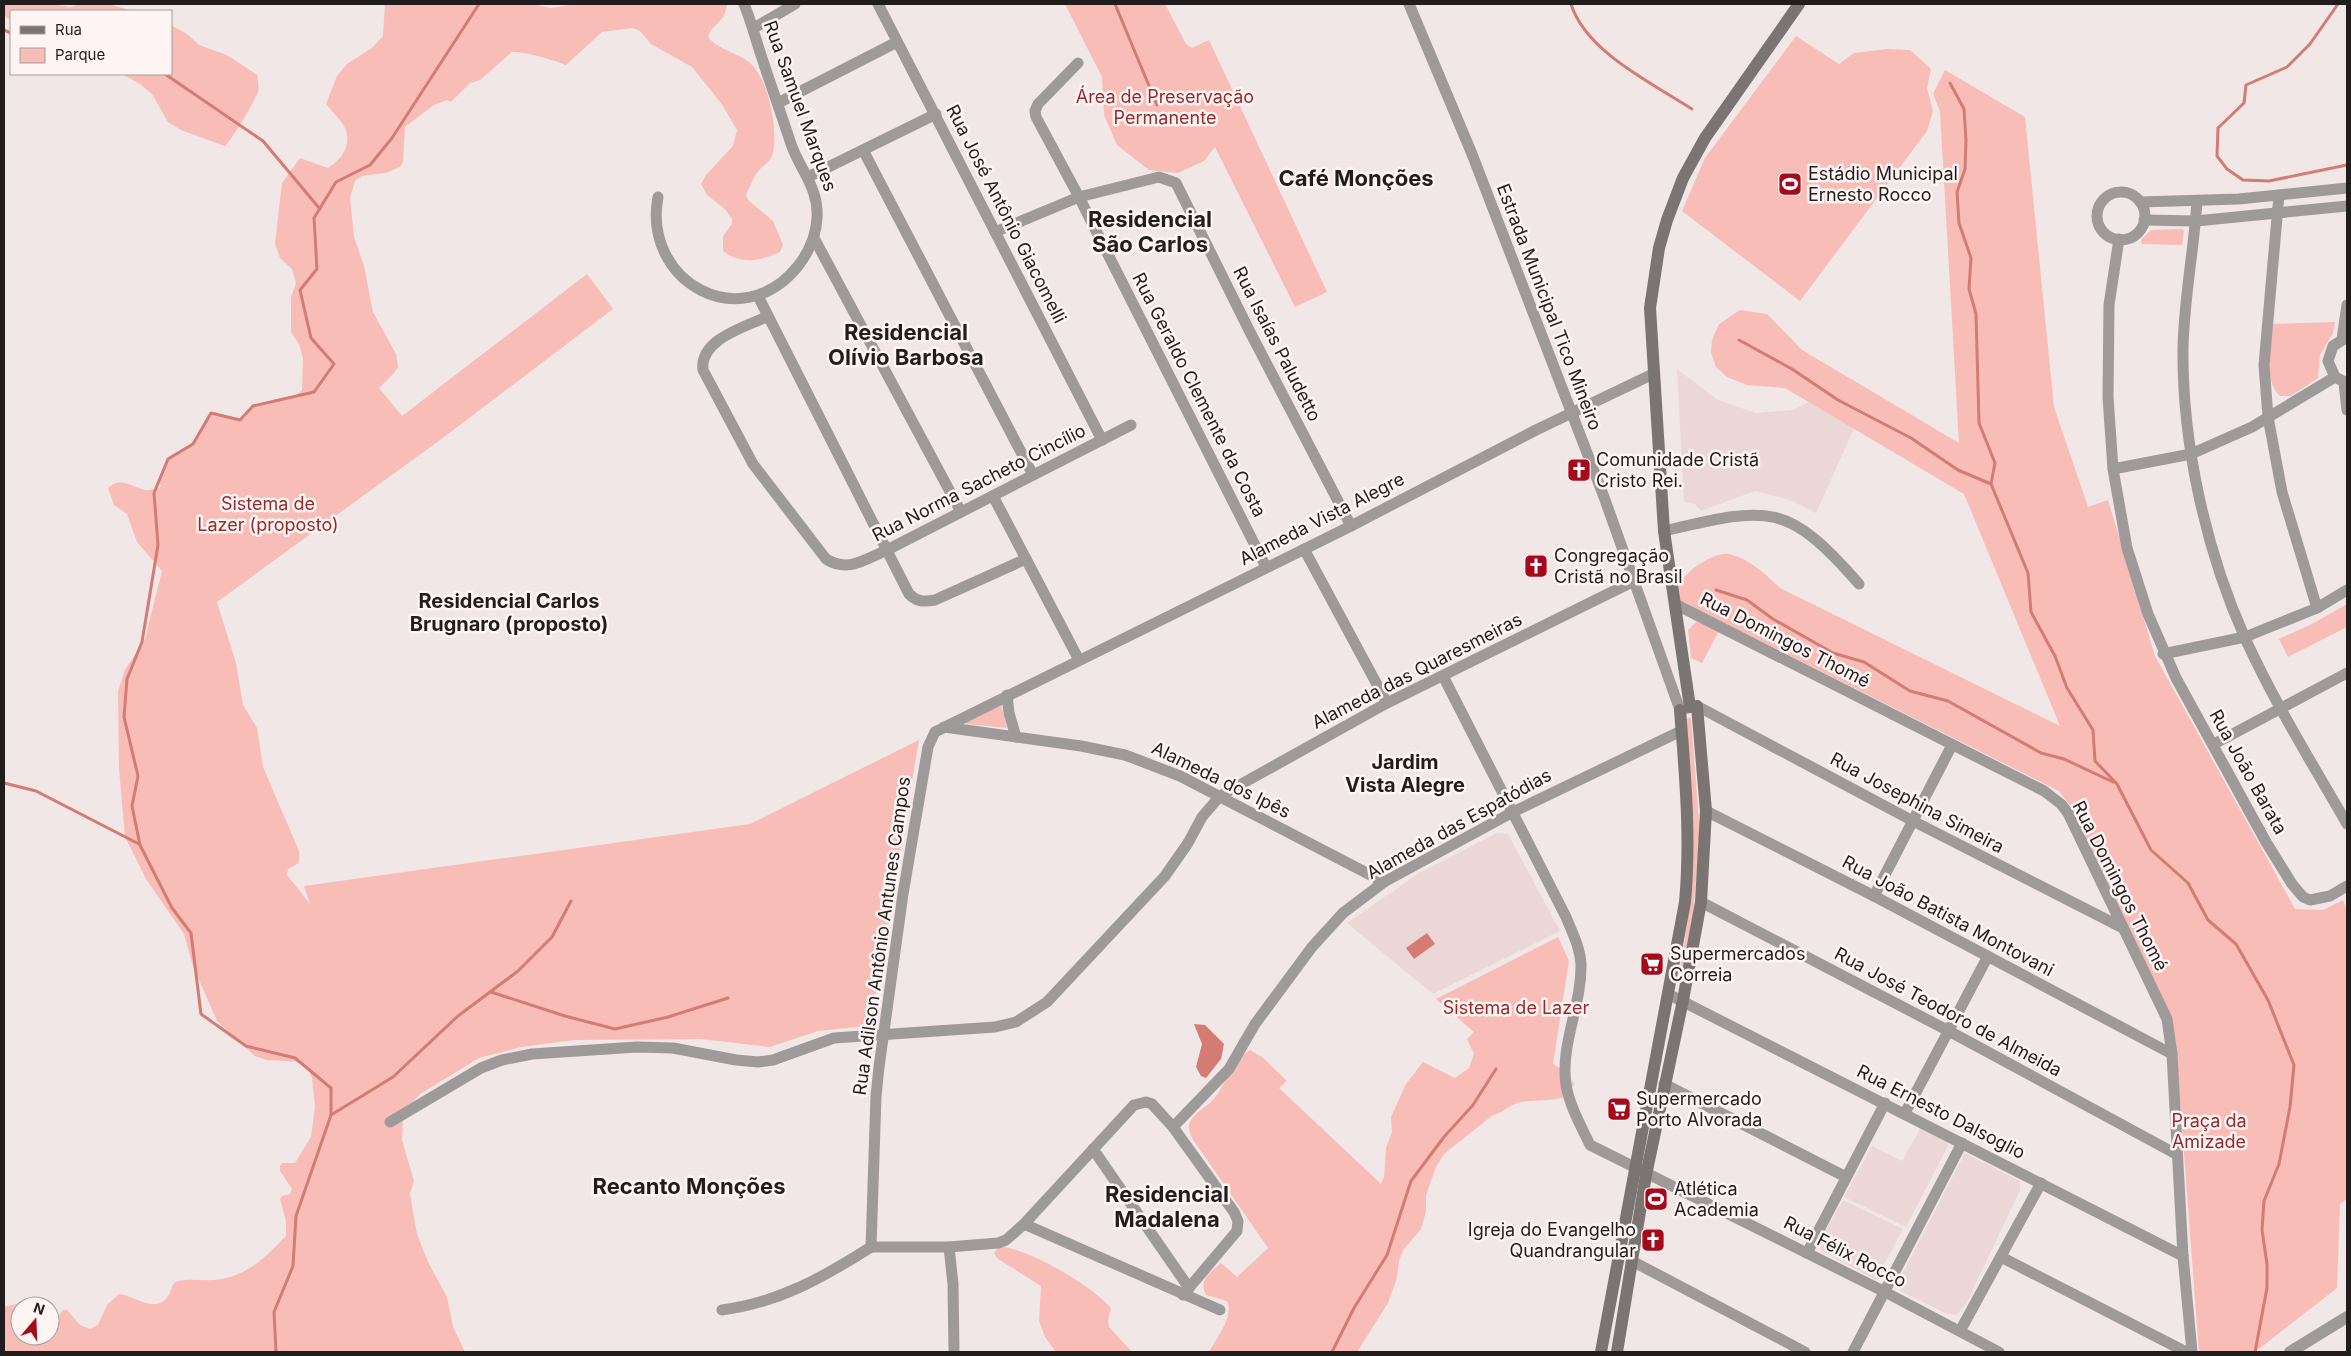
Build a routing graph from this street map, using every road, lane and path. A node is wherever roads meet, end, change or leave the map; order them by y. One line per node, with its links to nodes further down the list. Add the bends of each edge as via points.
1 (744, 4): 6 (street, Rua Samuel Marques)
2 (795, 4): 6 (street)
3 (878, 4): 7 (street, Rua José Antônio Giacomelli)
4 (1408, 4): 33 (street, Estrada Municipal Tico Mineiro, via 1453,106)
5 (1799, 4): 30 (main road, via 1705,138 1676,194 1660,248 1652,291)
6 (754, 28): 9 (street, Rua Samuel Marques)
7 (896, 42): 9 (street); 10 (street, Rua José Antônio Giacomelli)
8 (1078, 62): 16 (street, Rua Geraldo Clemente da Costa, via 1046,94 1035,111)
9 (778, 103): 12 (street, Rua Samuel Marques, via 792,146)
10 (936, 114): 11 (street); 23 (street, Rua José Antônio Giacomelli)
11 (863, 150): 12 (street); 39 (street)
12 (808, 177): 24 (street, Rua Samuel Marques, via 817,205)
13 (2347, 188): 14 (street)
14 (2279, 195): 17 (street); 20 (street)
15 (658, 197): 26 (street, Rua Samuel Marques, via 655,218 659,240 667,259 680,276 698,289 718,296 739,299)
16 (1080, 197): 23 (street); 42 (street, Rua Isaías Paludetto, via 1159,177 1171,180 1180,188 1250,332); 47 (street, Rua Geraldo Clemente da Costa)
17 (2197, 201): 18 (street); 22 (street)
18 (2140, 202): 21 (street); 25 (street, via 2122,192 2107,196 2100,204 2097,214 2101,229)
19 (2347, 206): 20 (street)
20 (2276, 212): 22 (street); 34 (street, via 2264,365)
21 (2144, 220): 22 (street); 25 (street, via 2137,233)
22 (2196, 221): 37 (street, via 2186,287 2183,349)
23 (995, 232): 36 (street, Rua José Antônio Giacomelli)
24 (814, 238): 26 (street, Rua Samuel Marques, via 804,259 790,276); 41 (street)
25 (2119, 239): 38 (street, Rua João Barata, via 2109,305 2108,397)
26 (758, 296): 28 (street)
27 (2347, 305): 29 (street)
28 (768, 316): 45 (street); 45 (street, Rua Norma Sacheto Cincílio, via 713,343 705,356 703,370 753,464 826,559 851,566)
29 (2345, 338): 31 (street, via 2333,346 2328,356 2329,367)
30 (1653, 374): 33 (street, Alameda Vista Alegre); 43 (main road)
31 (2342, 381): 32 (street); 34 (street)
32 (2347, 410)
33 (1571, 412): 42 (street, Alameda Vista Alegre); 48 (street, Estrada Municipal Tico Mineiro)
34 (2268, 417): 37 (street); 52 (street, via 2282,492)
35 (1131, 425): 36 (street, Rua Norma Sacheto Cincílio)
36 (1102, 440): 39 (street, Rua Norma Sacheto Cincílio)
37 (2191, 454): 38 (street); 53 (street, via 2216,558)
38 (2113, 469): 54 (street, Rua João Barata, via 2127,548)
39 (1033, 475): 40 (street, Rua Norma Sacheto Cincílio)
40 (993, 496): 41 (street, Rua Norma Sacheto Cincílio); 46 (street)
41 (960, 512): 45 (street, Rua Norma Sacheto Cincílio)
42 (1351, 526): 44 (street, Alameda Vista Alegre)
43 (1664, 531): 49 (street, via 1725,517 1772,515 1790,521 1811,535); 51 (main road)
44 (1304, 549): 47 (street, Alameda Vista Alegre); 59 (street)
45 (887, 550): 46 (street, via 909,594 924,602)
46 (1026, 559): 55 (street)
47 (1266, 567): 55 (street, Alameda Vista Alegre)
48 (1632, 582): 57 (street, Alameda das Quaresmeiras); 60 (street, Estrada Municipal Tico Mineiro)
49 (1859, 584)
50 (2347, 590): 52 (street)
51 (1675, 604): 60 (main road); 66 (street, Rua Domingos Thomé)
52 (2317, 608): 53 (street)
53 (2245, 637): 54 (street); 61 (street)
54 (2163, 654): 65 (street, Rua João Barata)
55 (1079, 660): 58 (street, Alameda Vista Alegre)
56 (2347, 673): 61 (street)
57 (1443, 676): 59 (street, Alameda das Quaresmeiras); 69 (street, Rua Félix Rocco)
58 (1007, 695): 62 (street, Alameda Vista Alegre); 64 (street)
59 (1387, 703): 67 (street, Alameda das Quaresmeiras)
60 (1689, 708): 63 (main road); 68 (main road); 70 (street, Rua Josephina Simeira)
61 (2280, 708): 65 (street); 71 (street)
62 (944, 727): 64 (street, Alameda dos Ipês); 81 (street, Rua Adilson Antônio Antunes Campos, via 935,732 928,747)
63 (1681, 731): 69 (street, Alameda das Espatódias); 78 (main road, via 1687,774 1688,875 1681,932)
64 (1016, 737): 67 (street, Alameda dos Ipês, via 1125,755 1180,776)
65 (2214, 744): 73 (street, Rua João Barata, via 2266,842 2302,897 2310,900 2330,896)
66 (1952, 745): 70 (street); 76 (street, Rua Domingos Thomé, via 2044,791 2061,804)
67 (1220, 796): 72 (street, Alameda dos Ipês); 81 (street, via 1202,817 1165,876 1033,1013 1016,1022 995,1027)
68 (1706, 811): 74 (street, Rua João Batista Montovani); 75 (main road)
69 (1513, 812): 72 (street, Alameda das Espatódias); 91 (street, Rua Félix Rocco, via 1579,948 1580,976 1565,1069 1566,1086 1574,1111 1590,1145)
70 (1912, 821): 74 (street); 76 (street, Rua Josephina Simeira)
71 (2347, 824)
72 (1384, 882): 87 (street, Alameda das Espatódias, via 1328,928 1255,1024 1229,1069)
73 (2347, 886)
74 (1874, 896): 77 (street, Rua João Batista Montovani)
75 (1701, 902): 79 (main road); 80 (street, Rua José Teodoro de Almeida)
76 (2123, 928): 82 (street, Rua Domingos Thomé, via 2167,1019)
77 (1988, 956): 80 (street); 82 (street, Rua João Batista Montovani)
78 (1668, 994): 79 (street, Rua Ernesto Dalsoglio); 91 (main road)
79 (1684, 1000): 83 (main road); 84 (street, Rua Ernesto Dalsoglio)
80 (1947, 1030): 85 (street); 90 (street, Rua José Teodoro de Almeida)
81 (883, 1034): 86 (street, via 834,1038 773,1060 758,1062 673,1048 637,1047 502,1060 481,1068); 96 (street, Rua Adilson Antônio Antunes Campos, via 876,1096)
82 (2172, 1054): 90 (street, Rua Domingos Thomé)
83 (1664, 1084): 92 (main road); 93 (street)
84 (1885, 1103): 85 (street, Rua Ernesto Dalsoglio); 93 (street)
85 (1905, 1113): 88 (street, Rua Ernesto Dalsoglio)
86 (390, 1122)
87 (1173, 1127): 89 (street, via 1152,1104 1134,1105); 102 (street, via 1238,1221 1237,1231)
88 (1962, 1143): 94 (street, Rua Ernesto Dalsoglio); 103 (street)
89 (1093, 1149): 95 (street); 102 (street)
90 (2176, 1154): 99 (street, Rua Domingos Thomé)
91 (1634, 1168): 92 (street, Rua Félix Rocco); 109 (main road)
92 (1646, 1174): 98 (street, Rua Félix Rocco); 101 (main road)
93 (1846, 1177): 98 (street)
94 (2041, 1183): 99 (street, Rua Ernesto Dalsoglio); 100 (street)
95 (1024, 1224): 97 (street, via 998,1243); 102 (street)
96 (871, 1247): 97 (street); 104 (street, via 822,1278 781,1296 750,1307)
97 (949, 1247): 108 (street)
98 (1807, 1253): 103 (street, Rua Félix Rocco)
99 (2183, 1256): 115 (street, Rua Domingos Thomé)
100 (2001, 1257): 107 (street); 114 (street)
101 (1632, 1261): 110 (main road); 111 (street)
102 (1186, 1291): 105 (street)
103 (1885, 1292): 107 (street, Rua Félix Rocco); 112 (street)
104 (722, 1310)
105 (1220, 1310)
106 (2347, 1317): 116 (street)
107 (1960, 1331): 113 (street, Rua Félix Rocco)
108 (954, 1352)
109 (1601, 1352)
110 (1618, 1352)
111 (1804, 1352)
112 (1854, 1352)
113 (1999, 1352)
114 (2186, 1352)
115 (2192, 1352)
116 (2290, 1352)

